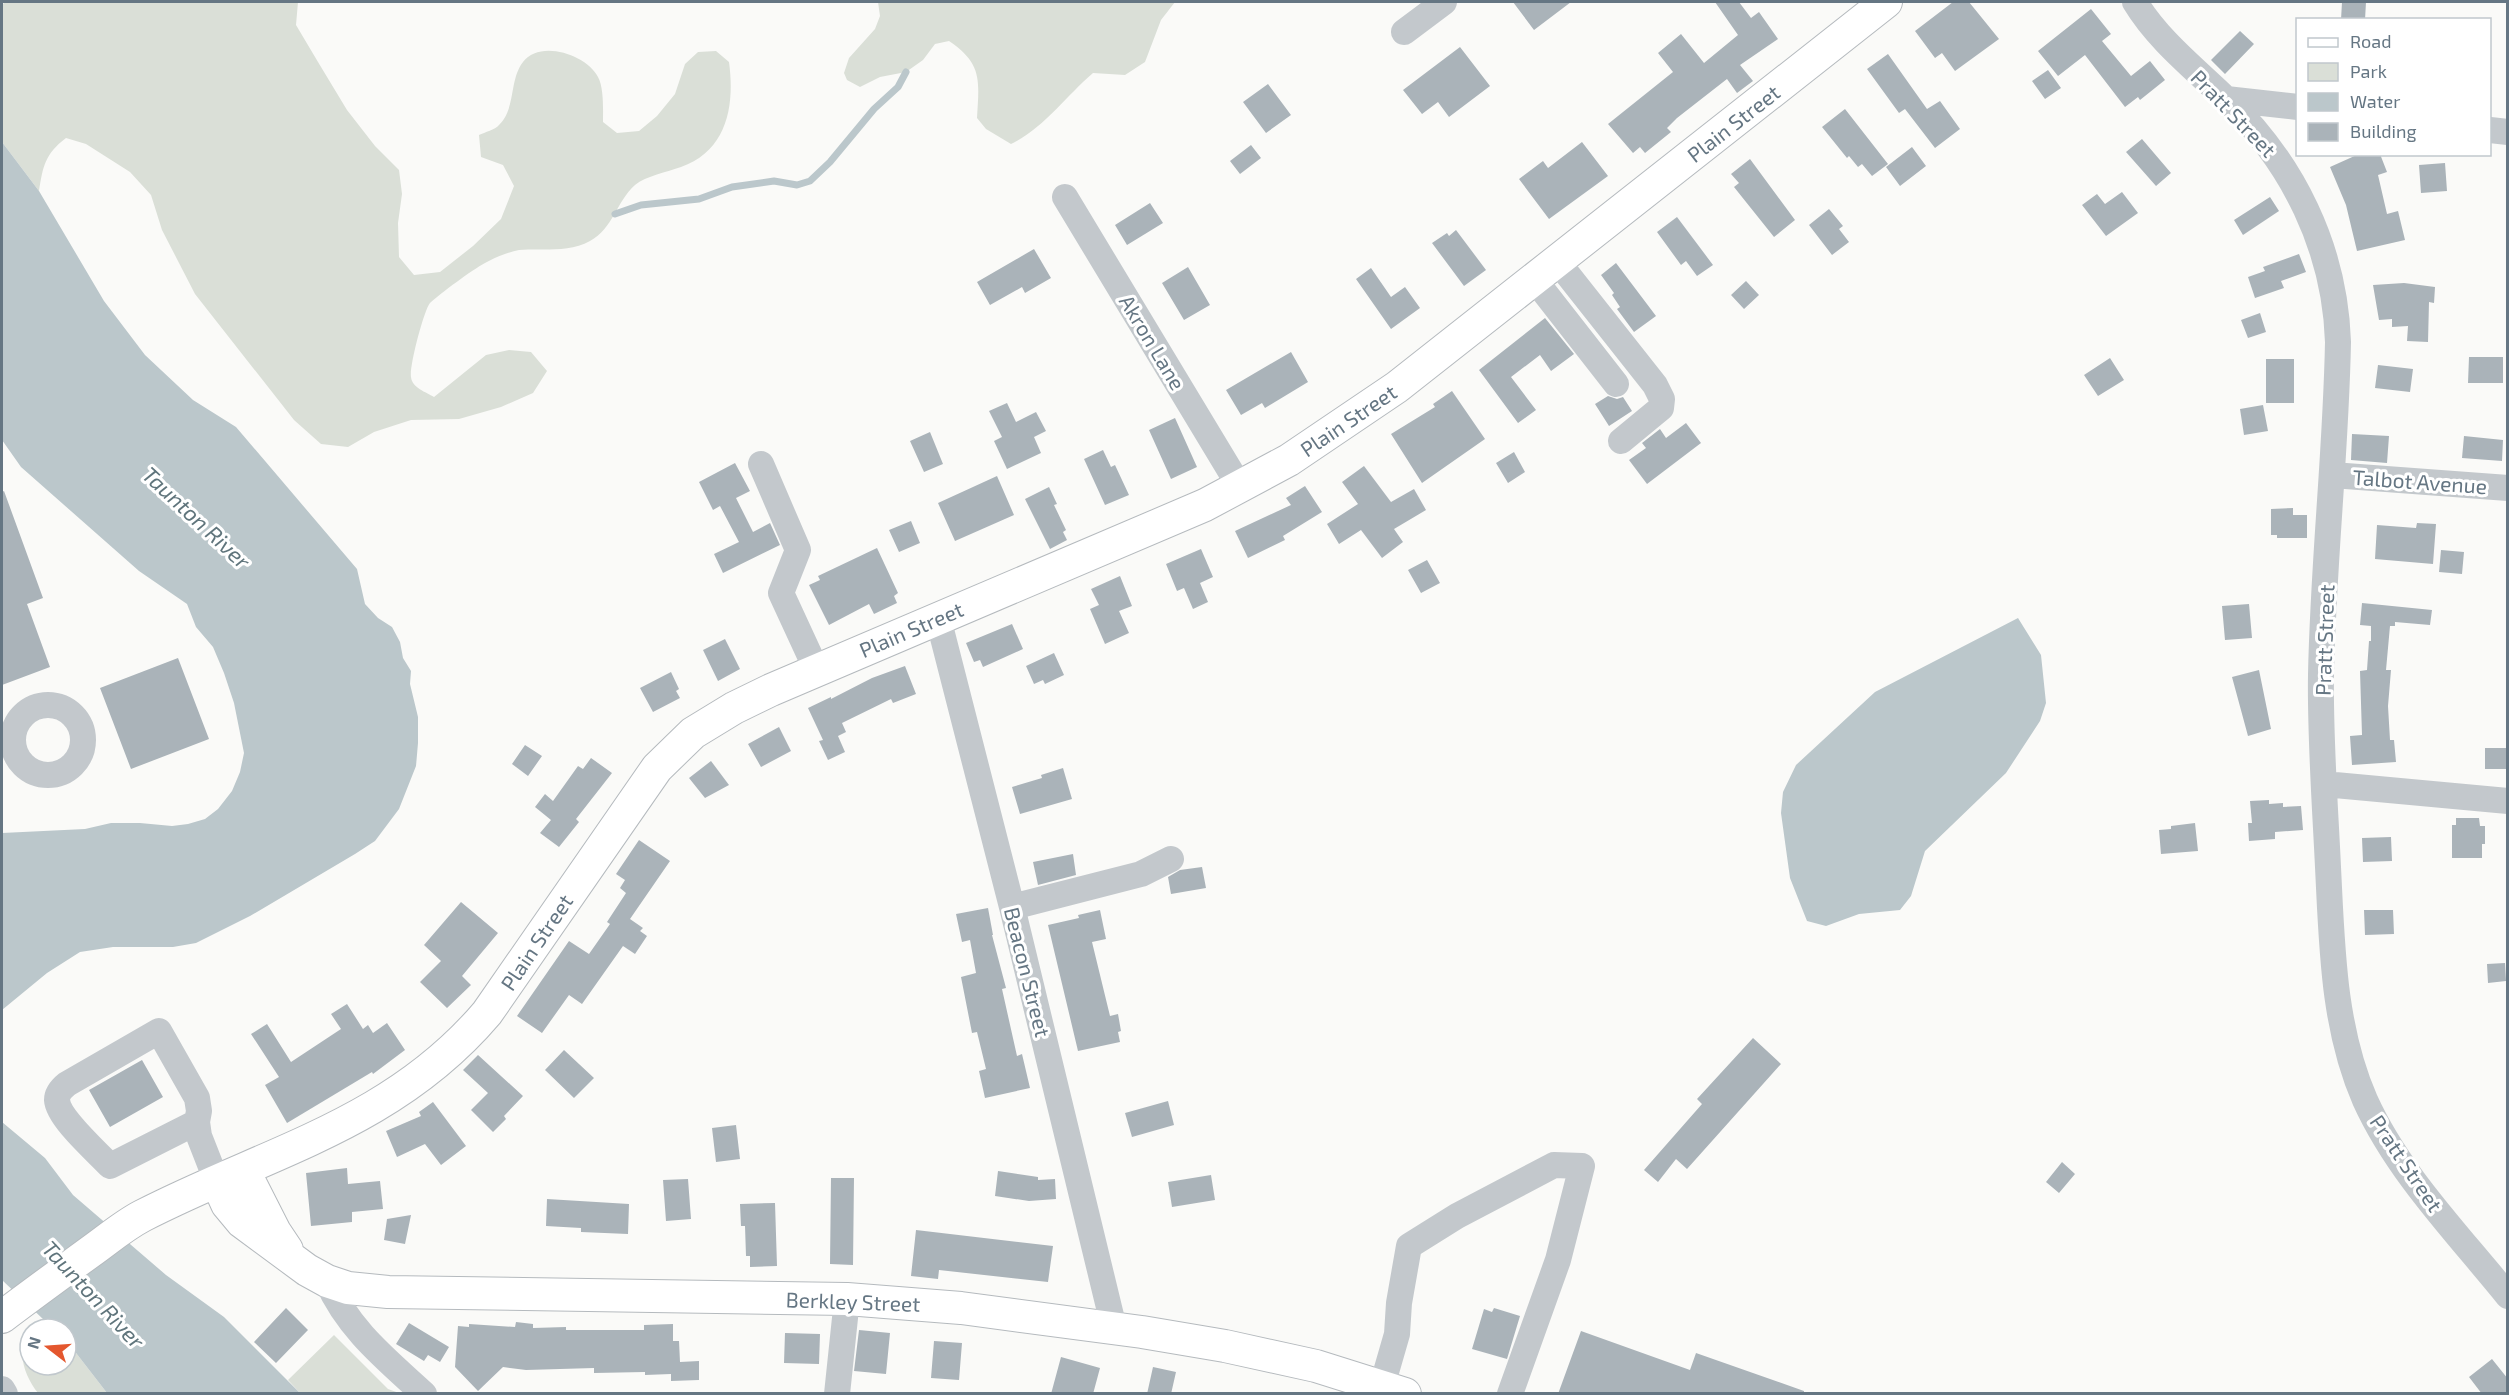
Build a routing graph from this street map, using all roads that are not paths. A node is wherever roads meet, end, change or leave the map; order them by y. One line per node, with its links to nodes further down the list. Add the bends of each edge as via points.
1 (1443, 2): 4 (street)
2 (1886, 2): 10 (main road, Plain Street)
3 (2135, 2): 5 (street, Pratt Street, via 2176,52)
4 (1404, 32)
5 (2226, 99): 6 (street); 14 (street, Pratt Street, via 2289,175 2316,231 2328,267 2338,342)
6 (2296, 107)
7 (2491, 130): 8 (street)
8 (2508, 132)
9 (1065, 197): 15 (street, Akron Lane)
10 (1546, 270): 11 (street); 12 (street, via 1620,339 1661,396 1661,408); 15 (main road, Plain Street, via 1397,387 1288,460)
11 (1616, 384)
12 (1621, 441)
13 (761, 464): 18 (street, via 798,550 781,593)
14 (2332, 475): 16 (street, Talbot Avenue); 19 (street, Pratt Street, via 2321,674)
15 (1240, 487): 17 (main road, Plain Street)
16 (2508, 488)
17 (938, 618): 18 (main road, Plain Street); 22 (street, Beacon Street)
18 (817, 670): 24 (main road, Plain Street, via 734,708 693,733 674,750 622,815 506,987 443,1058 376,1107)
19 (2324, 784): 20 (street); 26 (street, Pratt Street, via 2336,991 2356,1076 2391,1148)
20 (2508, 801)
21 (1172, 859): 22 (street, via 1141,874)
22 (1012, 907): 29 (street, Beacon Street)
23 (197, 1122): 23 (street, via 197,1098 159,1030 67,1084 58,1095 64,1116 110,1166); 24 (street, via 199,1136)
24 (230, 1176): 25 (main road, Berkley Street, via 227,1204 242,1222); 28 (main road, Plain Street, via 126,1226)
25 (327, 1281): 27 (main road, Berkley Street, via 348,1288 388,1292); 33 (street, via 358,1332)
26 (2508, 1296)
27 (847, 1299): 29 (main road, Berkley Street, via 961,1308); 34 (street)
28 (8, 1312)
29 (1114, 1328): 31 (main road, Berkley Street, via 1256,1352)
30 (2, 1389): 32 (street)
31 (1394, 1390): 35 (street, via 1399,1303 1409,1246 1554,1165 1582,1166 1558,1260)
32 (5, 1394)
33 (424, 1394)
34 (837, 1394)
35 (1510, 1394)

